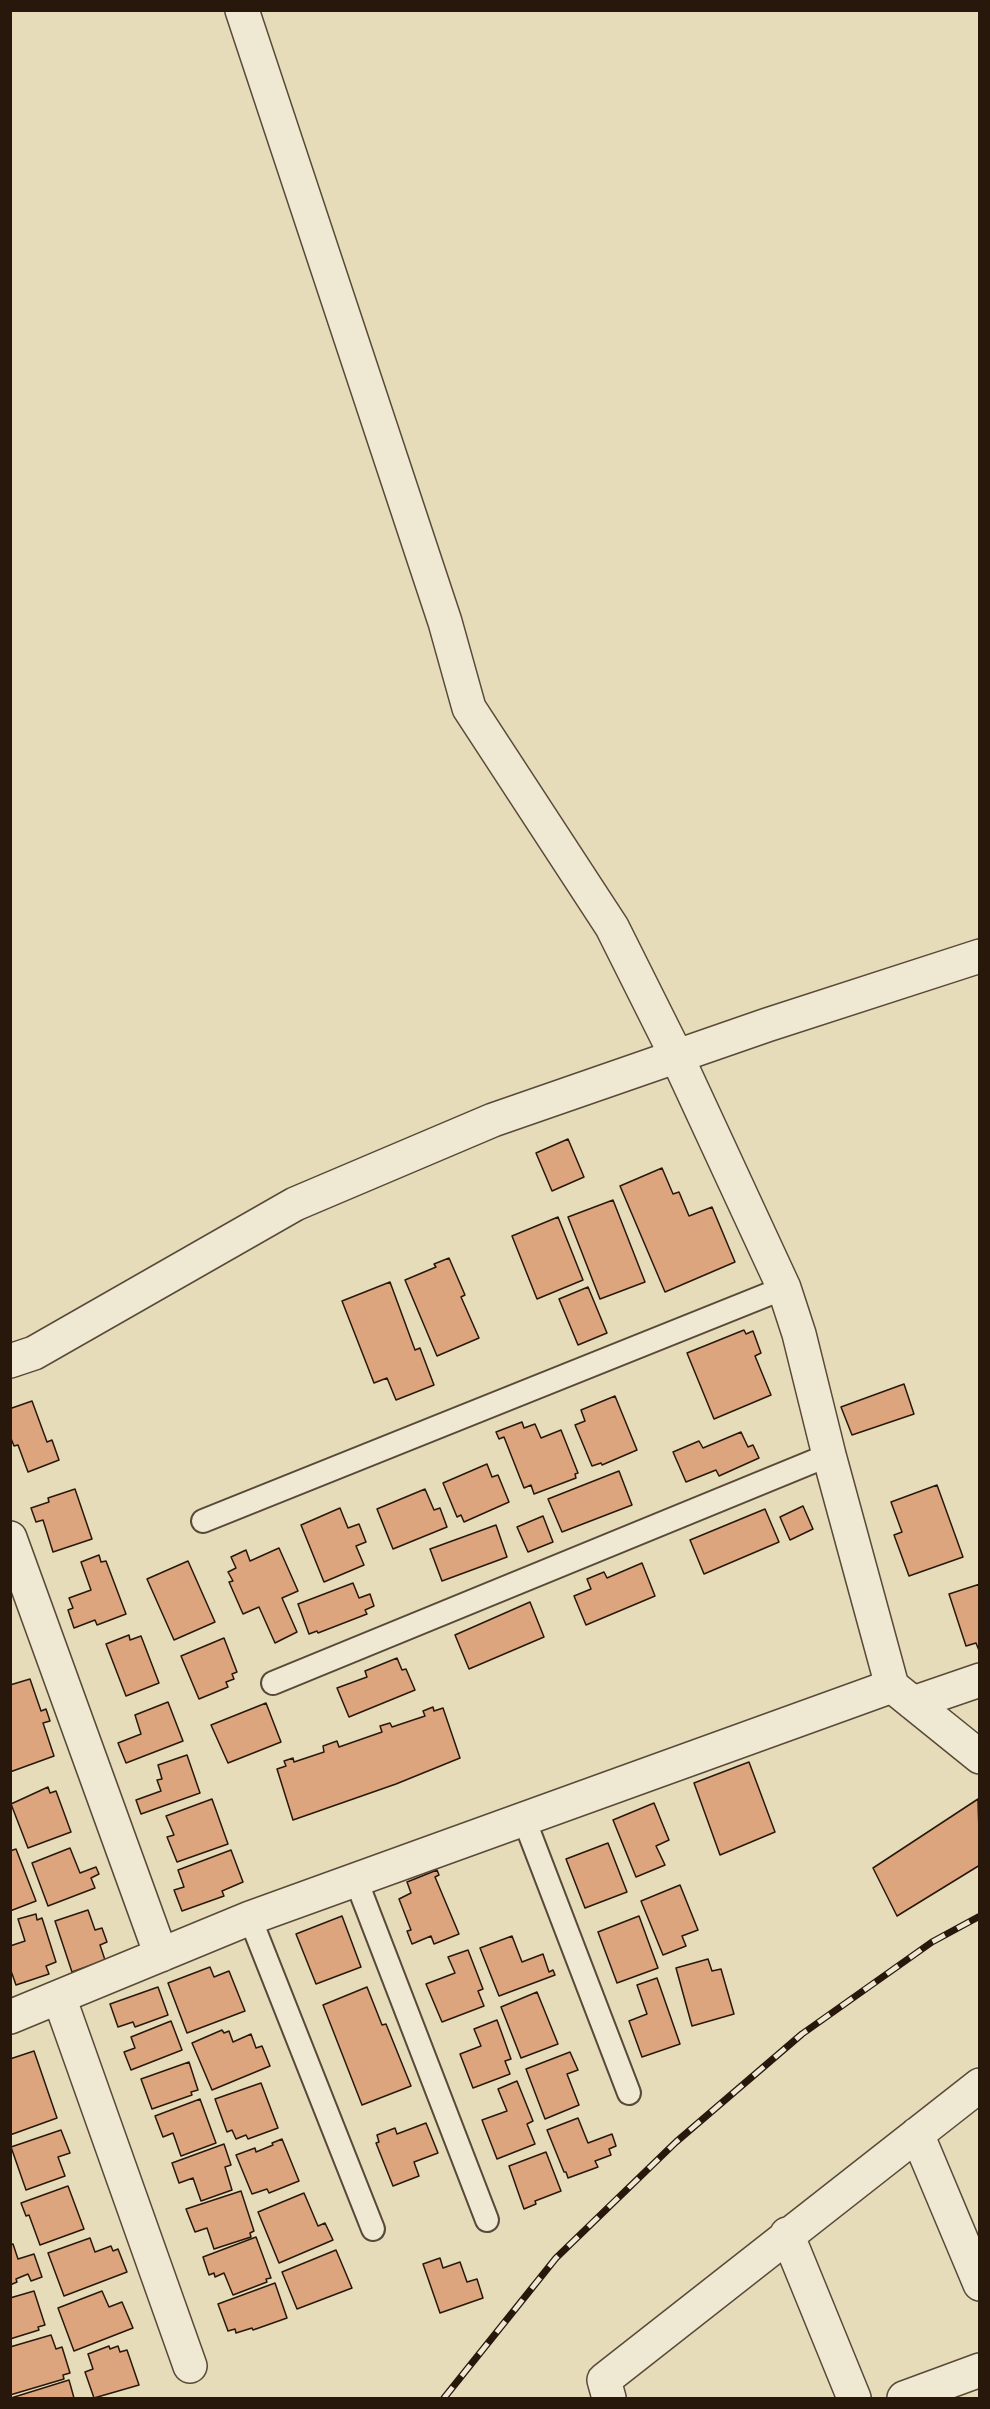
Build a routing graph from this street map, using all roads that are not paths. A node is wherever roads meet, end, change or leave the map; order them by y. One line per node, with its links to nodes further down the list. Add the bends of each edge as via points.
1 (242, 10): 3 (street, via 445,622 469,708 612,927)
2 (980, 957): 3 (street)
3 (677, 1057): 4 (street); 5 (street, via 493,1120 295,1204 34,1353)
4 (784, 1288): 6 (street); 7 (lane)
5 (10, 1361)
6 (829, 1455): 10 (lane); 11 (street)
7 (203, 1521)
8 (10, 1538): 16 (street)
9 (980, 1680): 11 (street)
10 (273, 1683)
11 (902, 1695): 12 (street); 13 (street)
12 (980, 1757)
13 (524, 1819): 14 (street); 20 (lane)
14 (356, 1880): 15 (street); 22 (lane)
15 (250, 1918): 16 (street); 23 (lane)
16 (161, 1955): 17 (street)
17 (59, 1997): 18 (street); 26 (street)
18 (10, 2017)
19 (980, 2085): 21 (street)
20 (629, 2093)
21 (917, 2134): 24 (street); 25 (street)
22 (487, 2220)
23 (373, 2229)
24 (787, 2234): 28 (street, via 604,2380); 29 (street)
25 (980, 2284)
26 (189, 2366)
27 (980, 2370): 30 (street)
28 (609, 2398)
29 (854, 2398)
30 (904, 2398)

